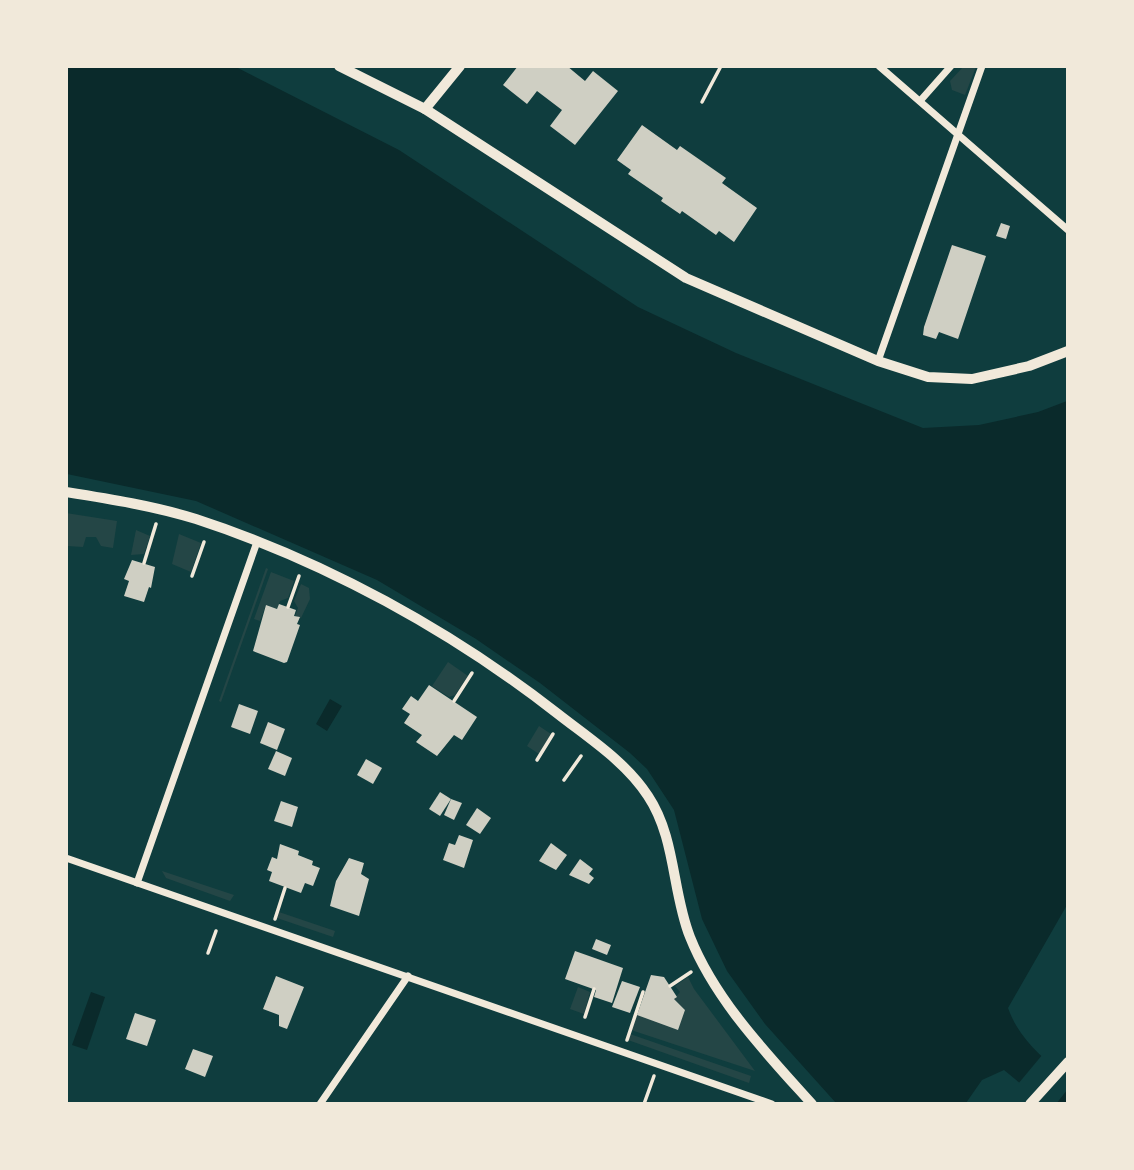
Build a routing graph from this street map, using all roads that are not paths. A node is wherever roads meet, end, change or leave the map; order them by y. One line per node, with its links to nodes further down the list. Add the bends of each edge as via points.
1 (339, 66): 9 (main road)
2 (460, 66): 9 (street)
3 (721, 66): 8 (lane)
4 (879, 66): 7 (street)
5 (951, 66): 7 (street)
6 (982, 66): 10 (street)
7 (920, 101): 10 (street)
8 (702, 102)
9 (425, 108): 13 (main road, via 686,278)
10 (959, 134): 11 (street); 13 (street)
11 (1068, 230)
12 (1068, 351): 13 (main road, via 972,379 928,377)
13 (878, 361)
14 (66, 492): 15 (street, via 166,511)
15 (257, 542): 17 (street); 24 (street, via 369,594 443,636 543,702 634,776 660,820 684,917 703,964 755,1038)
16 (66, 858): 17 (street)
17 (137, 883): 18 (street)
18 (408, 976): 22 (street); 23 (street)
19 (1068, 1052): 20 (street)
20 (1065, 1064): 21 (street)
21 (1032, 1100)
22 (320, 1104)
23 (772, 1104)
24 (812, 1104)

